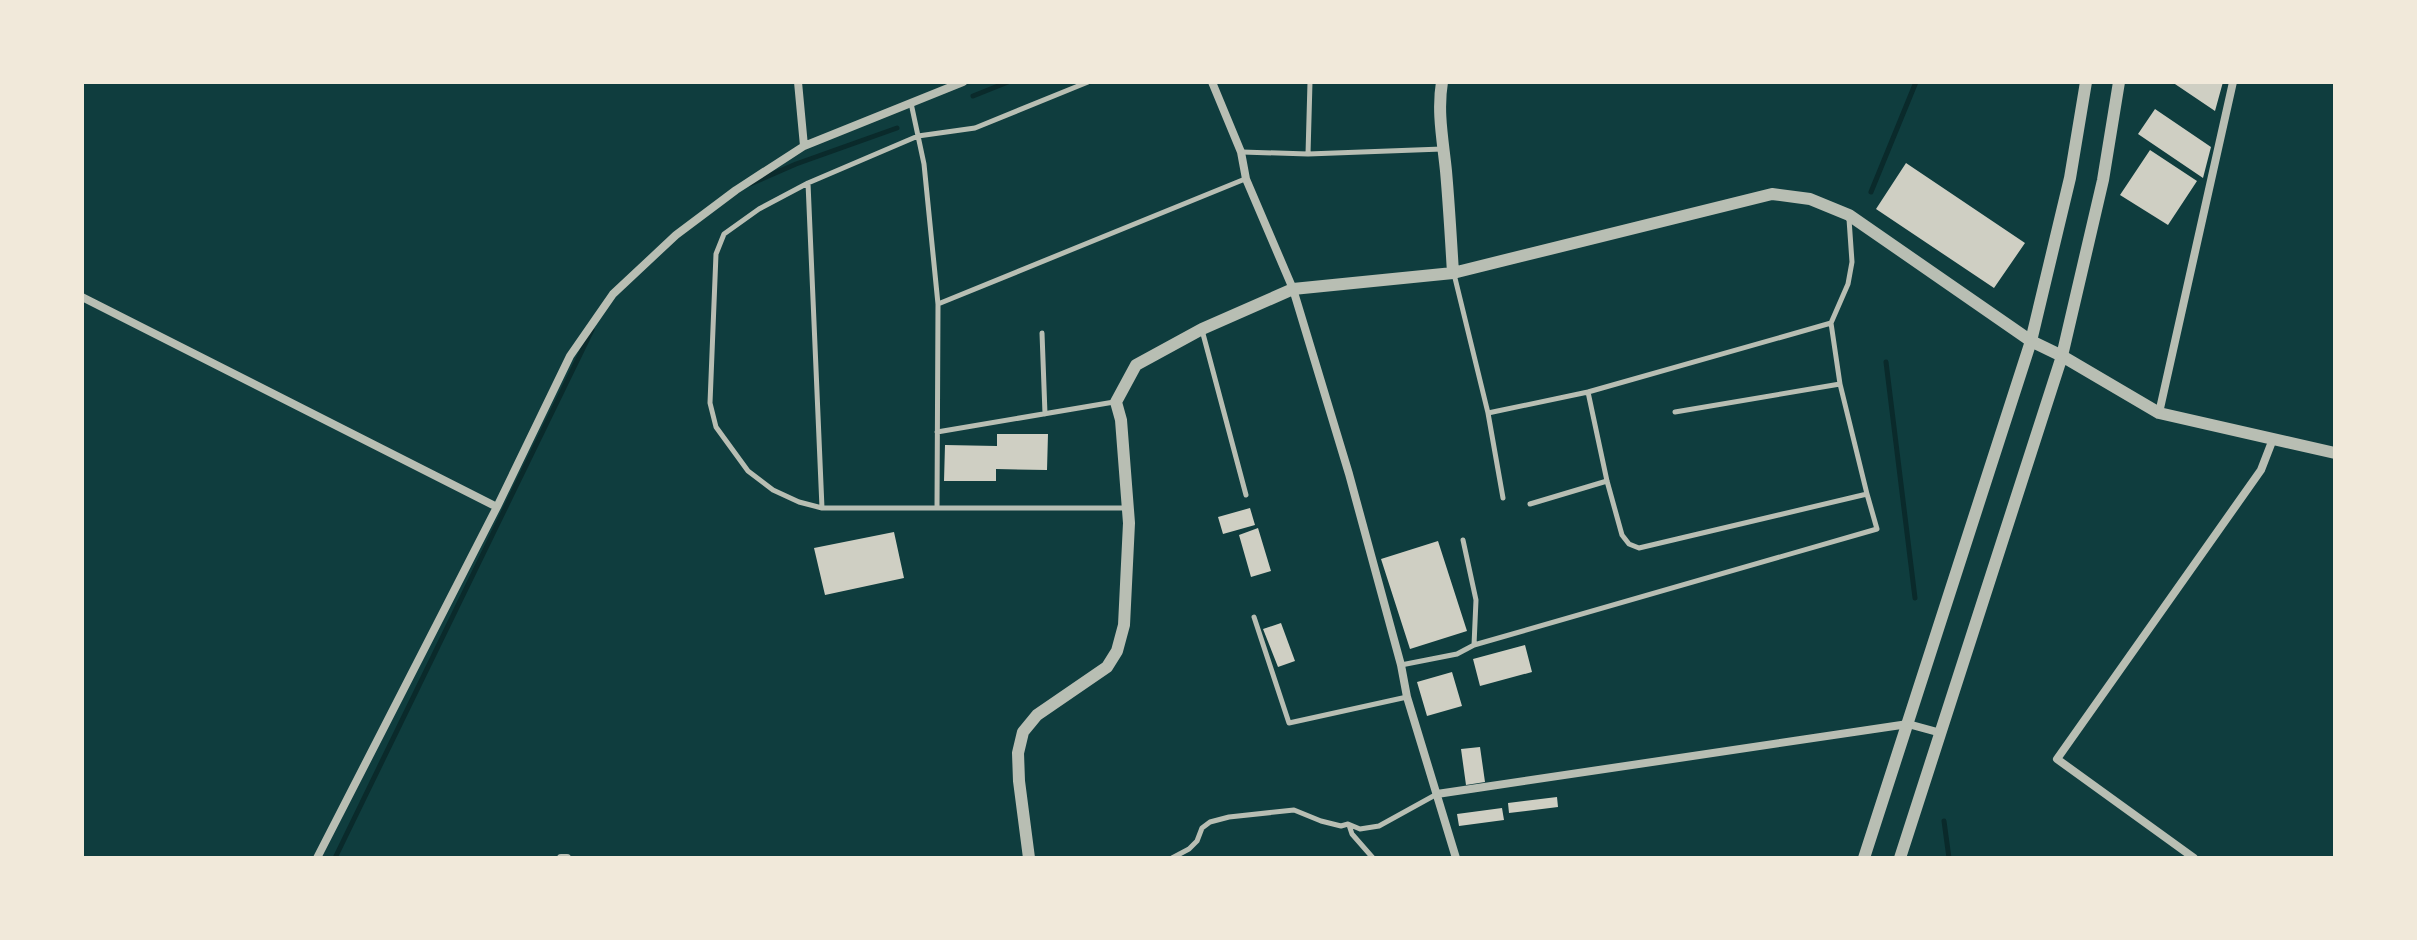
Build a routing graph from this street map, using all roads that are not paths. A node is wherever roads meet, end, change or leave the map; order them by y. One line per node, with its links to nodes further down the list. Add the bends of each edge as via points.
1 (798, 82): 12 (street)
2 (963, 82): 10 (street)
3 (1088, 82): 11 (lane, via 975,128)
4 (1212, 82): 14 (street)
5 (1310, 82): 15 (lane)
6 (1442, 82): 13 (street)
7 (2086, 82): 26 (street, via 2070,178)
8 (2119, 82): 27 (street, via 2103,180)
9 (2233, 82): 33 (street)
10 (911, 103): 11 (lane); 12 (street)
11 (918, 136): 17 (lane); 22 (lane)
12 (804, 146): 43 (street, via 676,235 613,294 570,356)
13 (1442, 149): 15 (lane); 19 (street)
14 (1241, 152): 15 (lane); 16 (street)
15 (1308, 154)
16 (1246, 179): 20 (street); 22 (lane)
17 (808, 183): 44 (lane); 44 (lane, via 724,234 716,254 710,403 716,427 748,471 773,490)
18 (1849, 215): 19 (street, via 1810,199 1772,194); 23 (lane, via 1852,262); 26 (street)
19 (1453, 273): 20 (street); 32 (lane)
20 (1293, 289): 24 (street); 50 (street)
21 (82, 297): 43 (street)
22 (938, 304): 35 (lane)
23 (1831, 323): 28 (lane); 29 (lane)
24 (1202, 329): 30 (street, via 1136,365); 40 (lane)
25 (1042, 333): 34 (lane)
26 (2031, 341): 27 (street); 52 (street)
27 (2062, 356): 33 (street); 53 (street)
28 (1840, 384): 31 (lane); 39 (lane)
29 (1588, 392): 32 (lane); 38 (lane)
30 (1116, 402): 34 (lane); 46 (street)
31 (1675, 412)
32 (1488, 413): 41 (lane)
33 (2159, 413): 36 (street)
34 (1045, 414): 35 (lane)
35 (937, 432): 45 (lane)
36 (2273, 439): 37 (street); 63 (street, via 2261,470 2057,759)
37 (2335, 453)
38 (1607, 481): 39 (lane, via 1622,535 1639,548); 42 (lane)
39 (1867, 494): 49 (lane, via 1877,529)
40 (1246, 495)
41 (1503, 498)
42 (1530, 504)
43 (497, 507): 56 (street)
44 (822, 508): 45 (lane)
45 (937, 508): 46 (lane)
46 (1128, 508): 57 (street, via 1124,625 1117,651 1107,667 1037,715 1023,732 1019,781)
47 (1463, 540): 49 (lane, via 1476,600)
48 (1254, 617): 51 (lane, via 1289,723)
49 (1474, 645): 50 (lane, via 1457,654)
50 (1401, 665): 51 (street)
51 (1407, 697): 54 (street)
52 (1908, 724): 53 (street); 54 (street); 61 (street)
53 (1941, 733): 62 (street)
54 (1437, 794): 55 (lane, via 1379,826 1360,829); 60 (street)
55 (1348, 824): 58 (lane, via 1294,810 1229,817 1210,822 1189,849); 59 (lane)
56 (317, 858)
57 (1029, 858)
58 (1172, 858)
59 (1373, 858)
60 (1456, 858)
61 (1864, 858)
62 (1900, 858)
63 (2194, 858)

